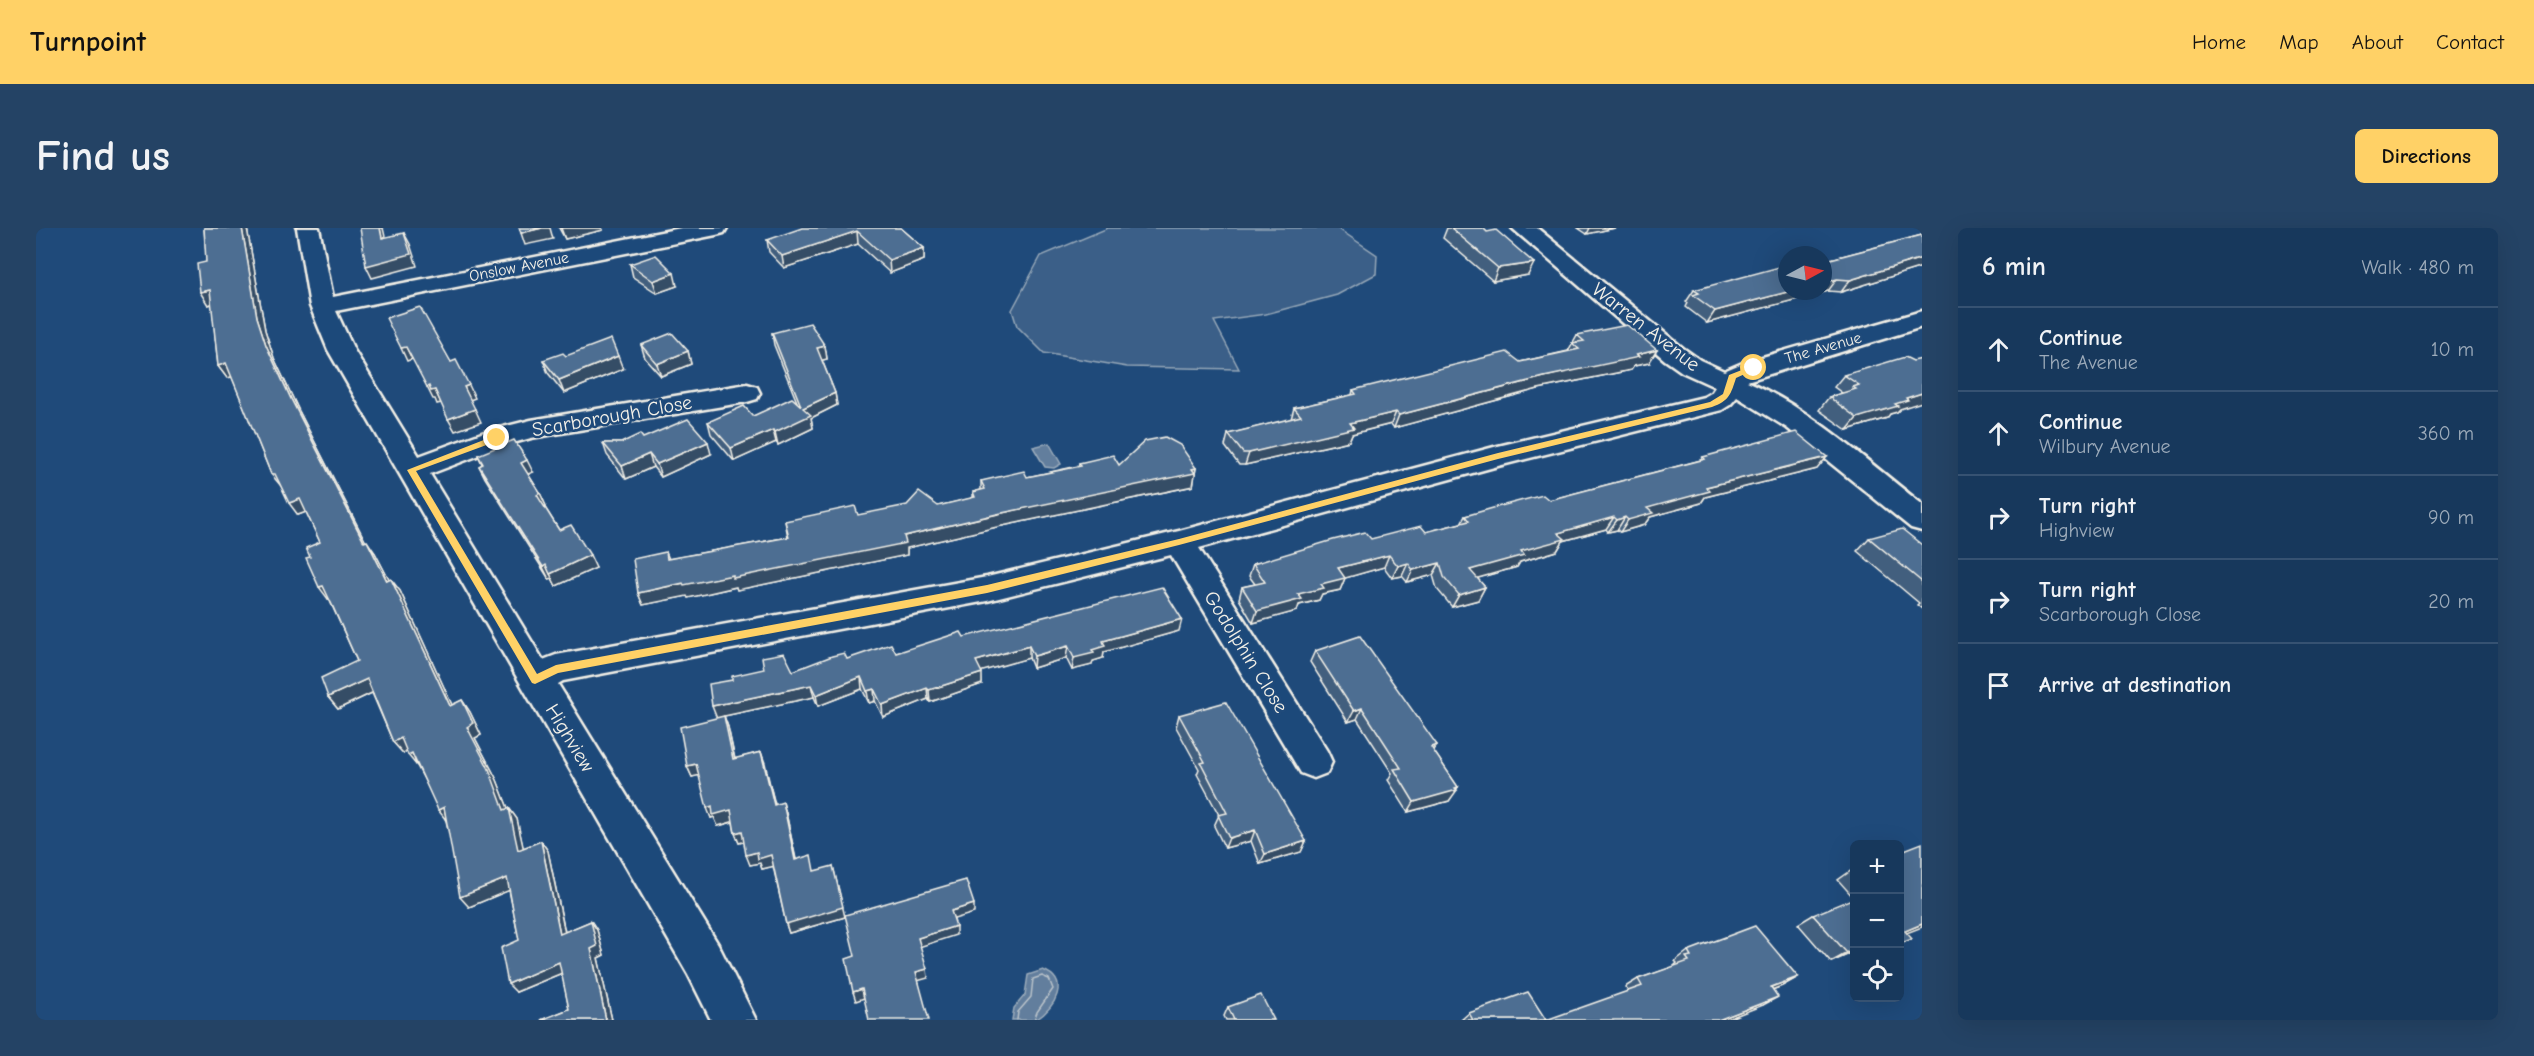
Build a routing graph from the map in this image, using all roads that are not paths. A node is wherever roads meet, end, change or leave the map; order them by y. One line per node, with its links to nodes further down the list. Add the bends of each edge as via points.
1 (308, 228): 4 (street, Highview)
2 (716, 228): 4 (street, Onslow Avenue)
3 (1523, 228): 6 (street, Warren Avenue, via 1674,354)
4 (322, 306): 8 (street, Highview, via 341,350)
5 (1922, 319): 6 (street, The Avenue, via 1754,368 1732,377)
6 (1729, 384): 9 (street, Warren Avenue, via 1754,394 1797,422); 10 (street, The Avenue, via 1723,400 1712,404 1498,456)
7 (747, 393): 8 (street, Scarborough Close, via 531,429)
8 (411, 470): 11 (street, Highview)
9 (1922, 520)
10 (1179, 542): 11 (street, The Avenue, via 987,589 556,669); 12 (street, Godolphin Close)
11 (535, 680): 13 (street, Highview, via 703,959)
12 (1314, 762)
13 (734, 1020)

